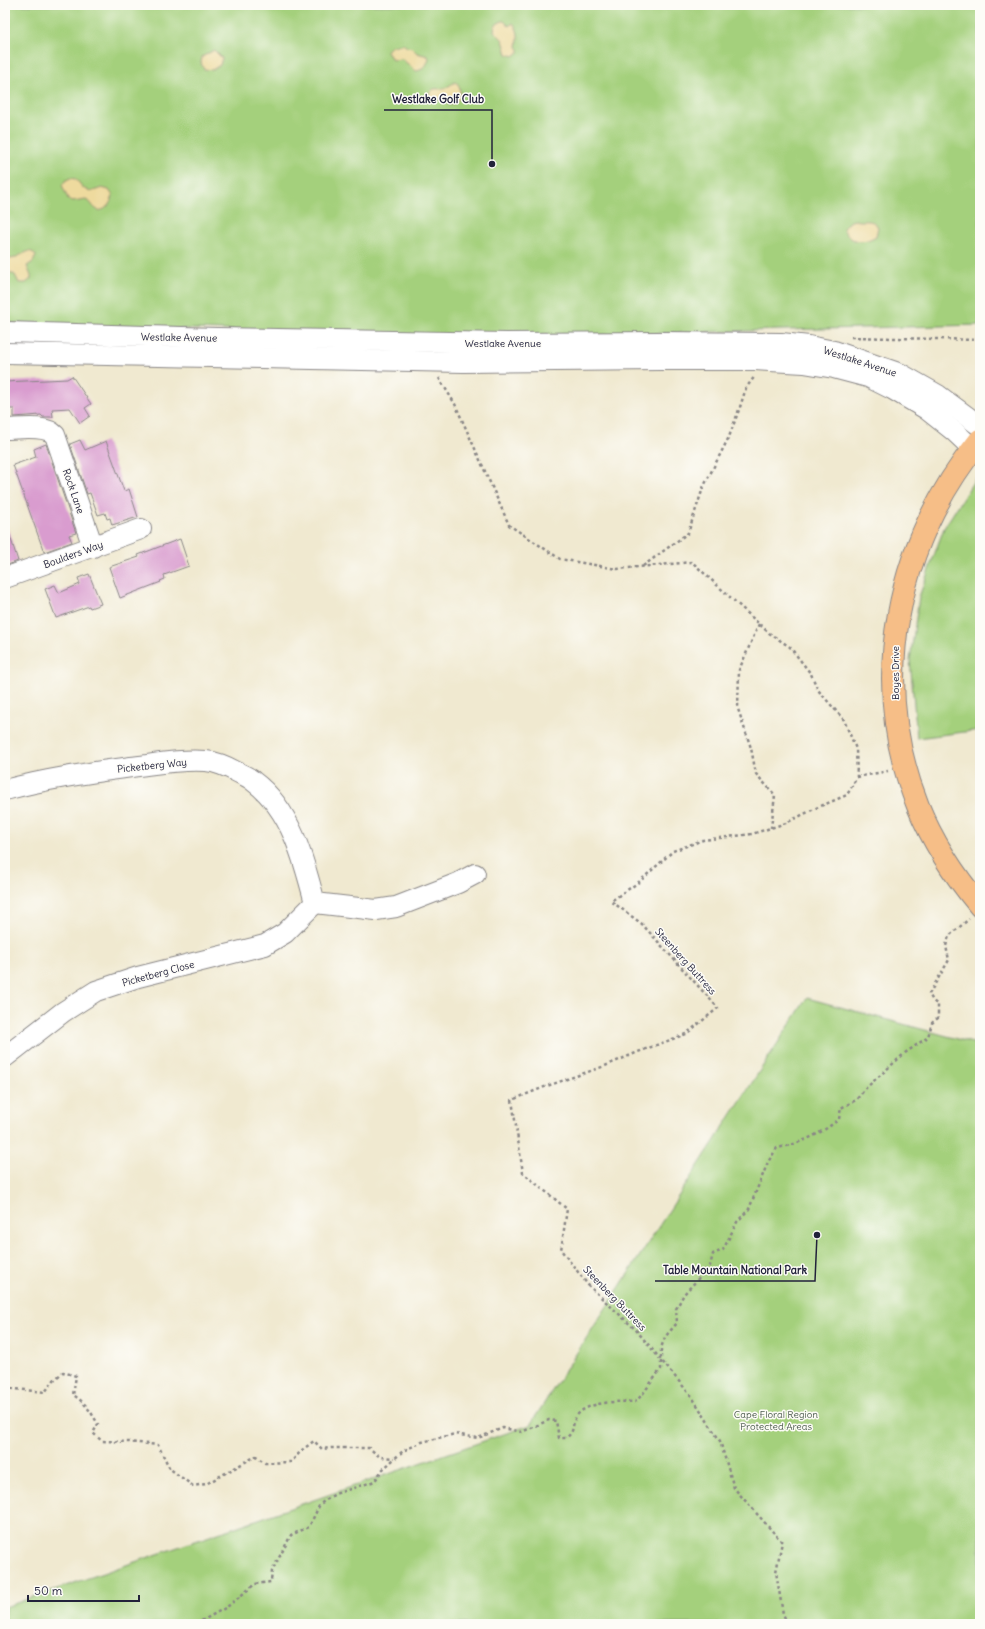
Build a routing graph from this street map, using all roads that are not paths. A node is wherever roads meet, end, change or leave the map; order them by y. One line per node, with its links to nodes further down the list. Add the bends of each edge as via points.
1 (5, 332): 3 (street, Westlake Avenue, via 209,338 507,343 666,342 809,346 834,351 901,374 938,395)
2 (5, 353): 5 (street, Westlake Avenue, via 429,362 660,360 804,363 868,377 926,408 955,432)
3 (980, 426)
4 (5, 429): 7 (street, Rock Lane, via 44,428 52,431)
5 (976, 445): 12 (main road, Boyes Drive, via 938,501 912,559 897,620 893,675 895,713 902,753 918,806)
6 (141, 529): 7 (street, Boulders Way)
7 (93, 546): 8 (street, Boulders Way)
8 (5, 578)
9 (5, 790): 11 (street, Picketberg Way, via 34,782 94,772 182,761 207,761 226,766 253,780 273,799 290,828 306,866)
10 (475, 874): 11 (street, via 396,906 376,910)
11 (315, 903): 13 (street, Picketberg Close, via 285,933 265,945 138,977 96,991 63,1012)
12 (976, 911)
13 (5, 1056)

